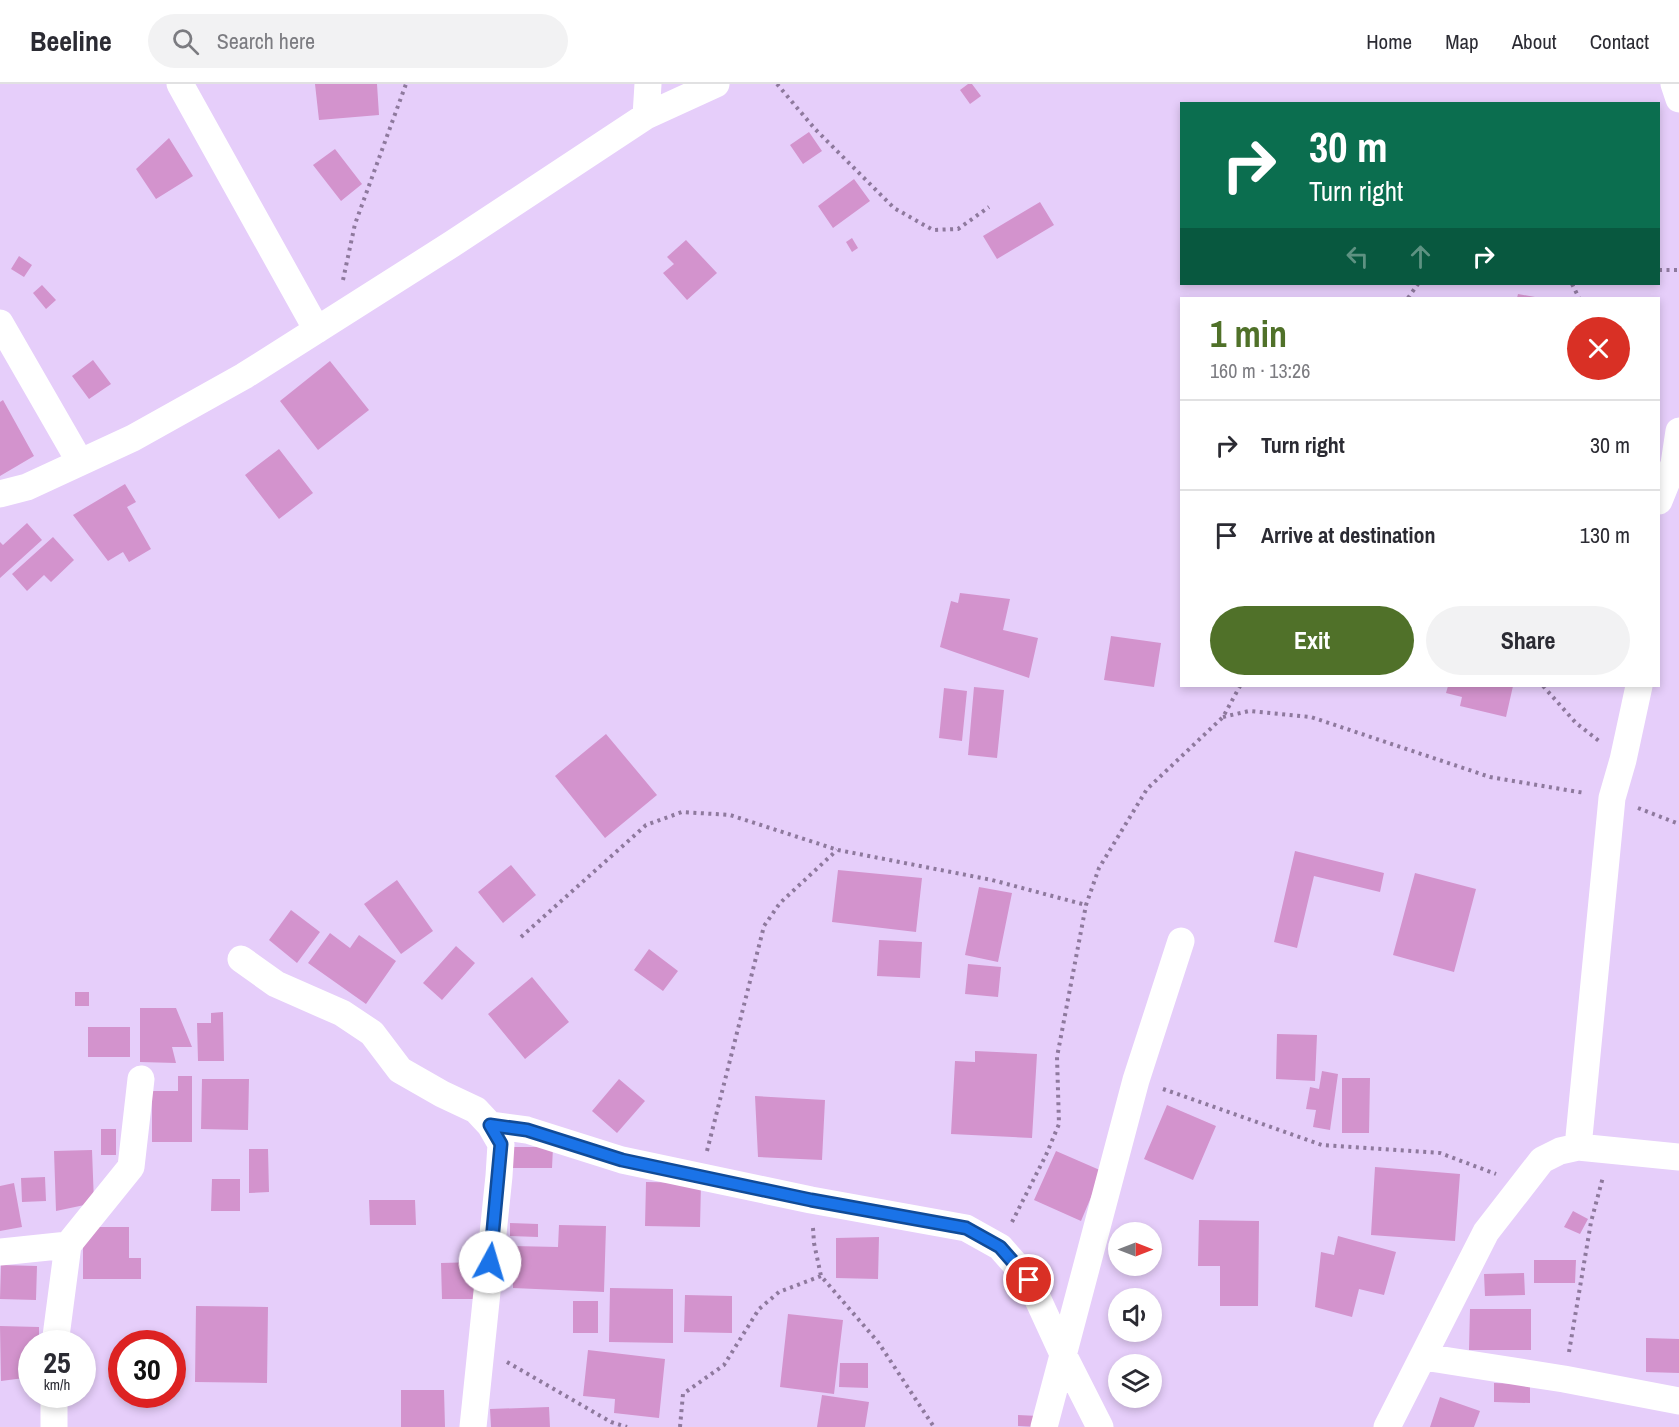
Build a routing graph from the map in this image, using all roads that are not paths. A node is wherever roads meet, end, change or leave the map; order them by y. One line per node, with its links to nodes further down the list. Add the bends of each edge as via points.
1 (180, 84): 8 (street)
2 (648, 84): 6 (street)
3 (716, 84): 6 (street)
4 (1674, 84): 5 (street)
5 (1679, 99)
6 (646, 116): 8 (street)
7 (0, 323): 10 (street)
8 (326, 324): 10 (street, via 244,376 133,438)
9 (1679, 431): 12 (street, via 1674,464)
10 (80, 462): 11 (street, via 27,487)
11 (0, 494)
12 (1660, 499)
13 (1639, 687): 18 (street, via 1612,798)
14 (1181, 941): 23 (street, via 1136,1080)
15 (241, 959): 17 (street, via 276,984 342,1013 372,1033 400,1070 476,1110)
16 (141, 1079): 20 (street, via 131,1167)
17 (490, 1125): 23 (street, via 527,1130 622,1160 966,1228 1000,1247 1029,1280); 28 (street, via 501,1144)
18 (1578, 1147): 19 (street); 24 (street, via 1542,1160 1521,1184 1486,1232)
19 (1679, 1157)
20 (68, 1245): 21 (street); 22 (street)
21 (0, 1252)
22 (57, 1330)
23 (1062, 1354): 29 (street); 30 (street)
24 (1424, 1357): 25 (street); 31 (street)
25 (1679, 1401)
26 (54, 1408): 27 (street)
27 (54, 1427)
28 (473, 1427)
29 (1044, 1427)
30 (1100, 1427)
31 (1387, 1427)

